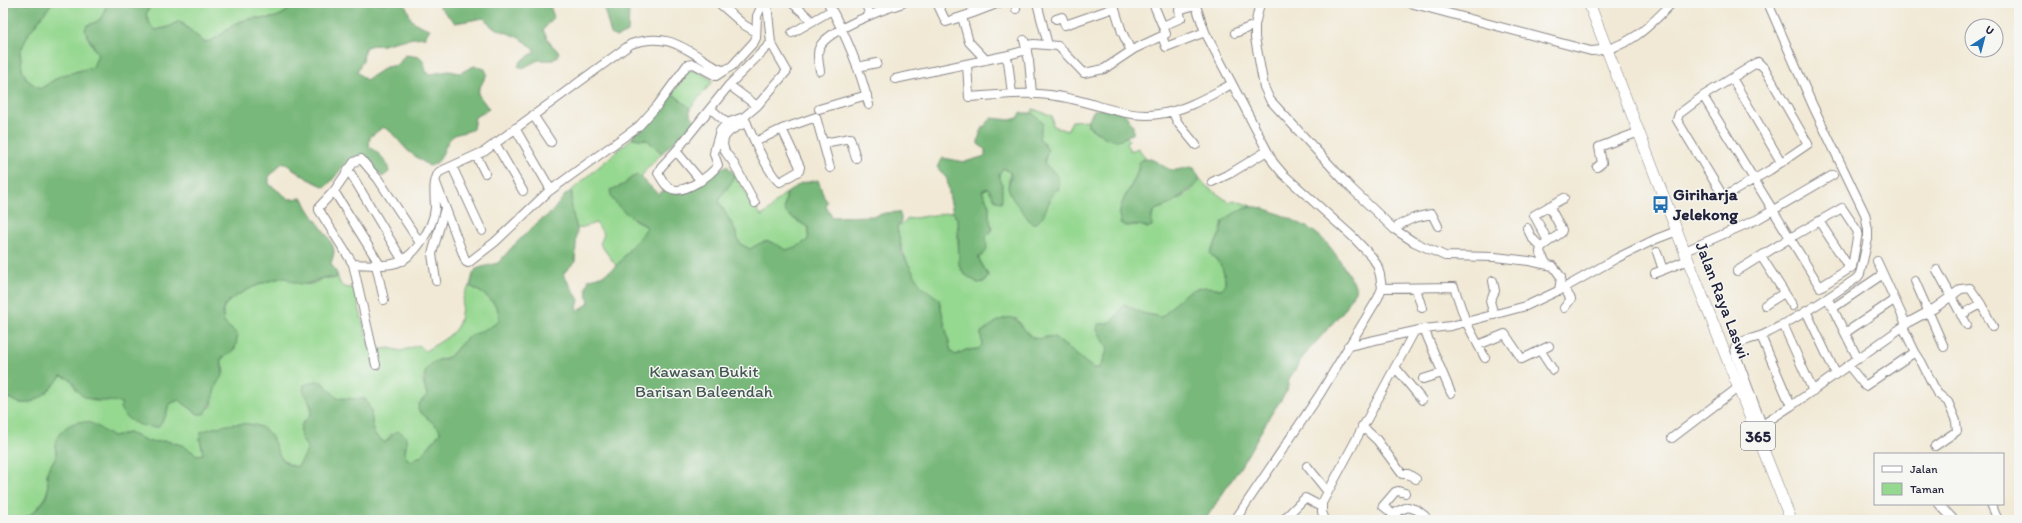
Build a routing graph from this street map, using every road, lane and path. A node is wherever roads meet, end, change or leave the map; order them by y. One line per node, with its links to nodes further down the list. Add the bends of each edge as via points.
1 (719, 3): 28 (street)
2 (763, 3): 28 (street, via 757,16)
3 (767, 3): 33 (street)
4 (792, 3): 24 (street)
5 (865, 3): 21 (street)
6 (901, 3): 21 (street)
7 (937, 3): 22 (street, via 946,22)
8 (971, 3): 20 (street)
9 (999, 3): 20 (street)
10 (1038, 3): 35 (street)
11 (1153, 3): 26 (street)
12 (1260, 3): 25 (street)
13 (1410, 3): 36 (street, via 1591,51)
14 (1590, 3): 36 (main road, Jalan Raya Laswi / 365)
15 (1672, 3): 36 (street, via 1641,34)
16 (1768, 3): 121 (street, via 1816,113 1865,214 1868,239 1860,274)
17 (1195, 4): 26 (street, via 1179,10 1181,18); 29 (street)
18 (830, 6): 24 (street); 27 (street)
19 (1113, 6): 23 (street, via 1065,25 1062,17); 37 (street)
20 (973, 13): 22 (street)
21 (870, 14): 27 (street)
22 (962, 17): 39 (street, via 970,44)
23 (1056, 19)
24 (811, 22): 30 (street)
25 (1255, 25): 31 (street); 95 (street, via 1264,87 1270,100 1351,188)
26 (1163, 26): 32 (street, via 1166,34)
27 (842, 29): 42 (street); 44 (street, via 820,46)
28 (756, 32): 43 (street, via 754,42)
29 (1205, 32): 32 (street, via 1166,47); 47 (street)
30 (792, 33)
31 (1235, 33)
32 (1162, 36): 37 (street)
33 (771, 43): 48 (street); 54 (street, via 787,71)
34 (1026, 45): 35 (street); 38 (street); 49 (street)
35 (1048, 45): 37 (street, via 1061,47 1086,74 1104,69)
36 (1607, 48): 63 (main road, Jalan Raya Laswi / 365)
37 (1131, 51)
38 (1004, 56): 39 (street); 50 (street, via 1008,61)
39 (986, 60): 41 (street)
40 (877, 63): 42 (street)
41 (967, 64): 46 (street); 50 (street, via 970,98)
42 (857, 67): 51 (street)
43 (725, 70): 58 (street, via 715,67 674,42 662,39 645,40 630,44); 84 (street, via 716,76 694,64 687,65 657,106 638,126)
44 (820, 70)
45 (1732, 78): 52 (street); 73 (street); 73 (street, via 1755,63 1761,63 1808,140 1806,146)
46 (895, 79)
47 (1232, 84): 57 (street); 70 (street)
48 (729, 85): 54 (street); 55 (street)
49 (1032, 93): 50 (street); 57 (street, via 1071,98 1131,114 1160,114)
50 (1012, 94)
51 (867, 95): 53 (street); 56 (street)
52 (1703, 96): 80 (street); 80 (street, via 1679,114 1677,120 1720,194 1727,196)
53 (869, 105)
54 (757, 106): 59 (street)
55 (711, 109): 60 (street); 69 (street)
56 (819, 109)
57 (1172, 111): 68 (street, via 1178,123)
58 (533, 116): 61 (street); 64 (street)
59 (745, 120): 60 (street); 65 (street); 88 (street, via 727,133 723,144)
60 (727, 123): 81 (street, via 720,131 715,148 714,154 718,165)
61 (515, 128): 67 (street); 84 (street)
62 (782, 129): 65 (street); 65 (street, via 800,166 799,171 780,182 774,177); 66 (street, via 816,118)
63 (1639, 132): 75 (street, via 1598,148 1602,164); 97 (main road, Jalan Raya Laswi / 365)
64 (551, 142)
65 (755, 142)
66 (824, 142): 72 (street, via 850,138); 76 (street)
67 (495, 143): 71 (street); 86 (street)
68 (1196, 145)
69 (676, 151): 81 (street); 81 (street, via 658,173 666,184 673,190 680,190)
70 (1267, 151): 83 (street); 116 (street, via 1283,174 1372,257 1377,265)
71 (476, 155): 74 (street); 78 (street)
72 (856, 158)
73 (1781, 162): 80 (street)
74 (452, 166): 82 (street, via 440,172); 96 (street)
75 (1597, 167)
76 (830, 168)
77 (348, 169): 85 (street); 99 (street, via 359,159 365,163); 104 (street)
78 (485, 174)
79 (1833, 175): 91 (street)
80 (1754, 179): 91 (street)
81 (701, 181)
82 (435, 182): 90 (street); 99 (street, via 434,217)
83 (1212, 182)
84 (551, 190): 90 (street, via 495,242 468,263)
85 (334, 191): 107 (street, via 321,204 319,210); 108 (street)
86 (523, 191)
87 (1564, 198): 89 (street)
88 (755, 203)
89 (1548, 206): 100 (street, via 1534,216); 100 (street, via 1562,230)
90 (446, 208): 113 (street, via 432,254)
91 (1771, 209): 98 (street); 102 (street, via 1758,219)
92 (1819, 221): 98 (street); 109 (street); 109 (street, via 1842,208 1848,215 1858,232 1855,255)
93 (1438, 226): 95 (street, via 1432,214 1407,219)
94 (1527, 228): 100 (street, via 1532,238)
95 (1394, 229): 106 (street, via 1414,242 1445,256 1495,257)
96 (482, 231)
97 (1677, 232): 102 (main road, Jalan Raya Laswi / 365); 118 (street, via 1617,258)
98 (1790, 238): 103 (street); 109 (street, via 1820,287)
99 (420, 243): 104 (street, via 408,258)
100 (1544, 244): 106 (street, via 1540,252)
101 (1657, 252): 102 (street, via 1659,272)
102 (1686, 255): 158 (main road, Jalan Raya Laswi / 365)
103 (1761, 256): 111 (street); 119 (street)
104 (402, 261): 108 (street)
105 (1878, 261): 112 (street)
106 (1546, 263): 118 (street, via 1553,266 1561,277)
107 (353, 264): 108 (street); 151 (street)
108 (378, 265): 122 (street)
109 (1850, 268)
110 (1937, 270): 120 (street)
111 (1737, 271)
112 (1883, 274): 123 (street); 129 (street)
113 (436, 281)
114 (1493, 281): 132 (street, via 1495,291 1490,301)
115 (1915, 281): 131 (street)
116 (1382, 288): 117 (street); 144 (street)
117 (1416, 289): 127 (street); 134 (street, via 1454,287)
118 (1562, 289): 128 (street, via 1571,299); 132 (street, via 1526,306)
119 (1784, 293): 124 (street); 126 (street)
120 (1951, 297): 125 (street, via 1961,289 1970,288); 131 (street); 133 (street)
121 (1828, 298): 129 (street); 130 (street)
122 (384, 300)
123 (1894, 300): 137 (street); 141 (street)
124 (1765, 304)
125 (1981, 304): 133 (street); 138 (street)
126 (1792, 306)
127 (1422, 308)
128 (1564, 308)
129 (1833, 308): 141 (street)
130 (1806, 311): 135 (street); 156 (street)
131 (1929, 311): 137 (street); 146 (street)
132 (1494, 315): 134 (street)
133 (1962, 315): 136 (street)
134 (1466, 322): 139 (street); 143 (street)
135 (1783, 324): 142 (street); 159 (street)
136 (1967, 325)
137 (1905, 326): 148 (street); 150 (street)
138 (1993, 327)
139 (1424, 329): 140 (street); 155 (street)
140 (1414, 332): 144 (street); 153 (street)
141 (1845, 333): 150 (street)
142 (1761, 336): 162 (street); 163 (street, via 1740,343 1735,351)
143 (1478, 345): 147 (street, via 1505,334 1521,358); 149 (street)
144 (1348, 346): 176 (street, via 1320,394)
145 (1549, 346): 147 (street)
146 (1944, 347)
147 (1540, 350): 154 (street)
148 (1915, 352): 152 (street, via 1865,386); 166 (street, via 1937,393 1948,402 1956,421 1957,431)
149 (1485, 358)
150 (1858, 359): 152 (street)
151 (376, 365)
152 (1849, 366): 156 (street)
153 (1395, 367): 161 (street); 164 (street)
154 (1553, 370)
155 (1442, 373): 157 (street); 160 (street)
156 (1836, 374): 159 (street)
157 (1423, 379)
158 (1739, 388): 163 (main road, Jalan Raya Laswi / 365); 165 (street)
159 (1813, 391): 162 (street)
160 (1451, 393)
161 (1422, 400)
162 (1791, 406): 163 (street)
163 (1757, 422): 179 (main road, Jalan Raya Laswi / 365)
164 (1362, 426): 168 (street, via 1377,440 1402,474 1408,474); 169 (street)
165 (1672, 438)
166 (1935, 446)
167 (1307, 466): 169 (street)
168 (1416, 479)
169 (1328, 492): 173 (street)
170 (1405, 493): 175 (street, via 1395,492 1383,505)
171 (1940, 505): 180 (street)
172 (1991, 505): 181 (street)
173 (1322, 507): 177 (street, via 1304,498); 178 (street)
174 (1425, 516): 175 (street, via 1408,507 1401,509)
175 (1395, 518)
176 (1235, 520)
177 (1283, 520)
178 (1325, 520)
179 (1791, 520)
180 (1954, 520)
181 (1998, 520)

